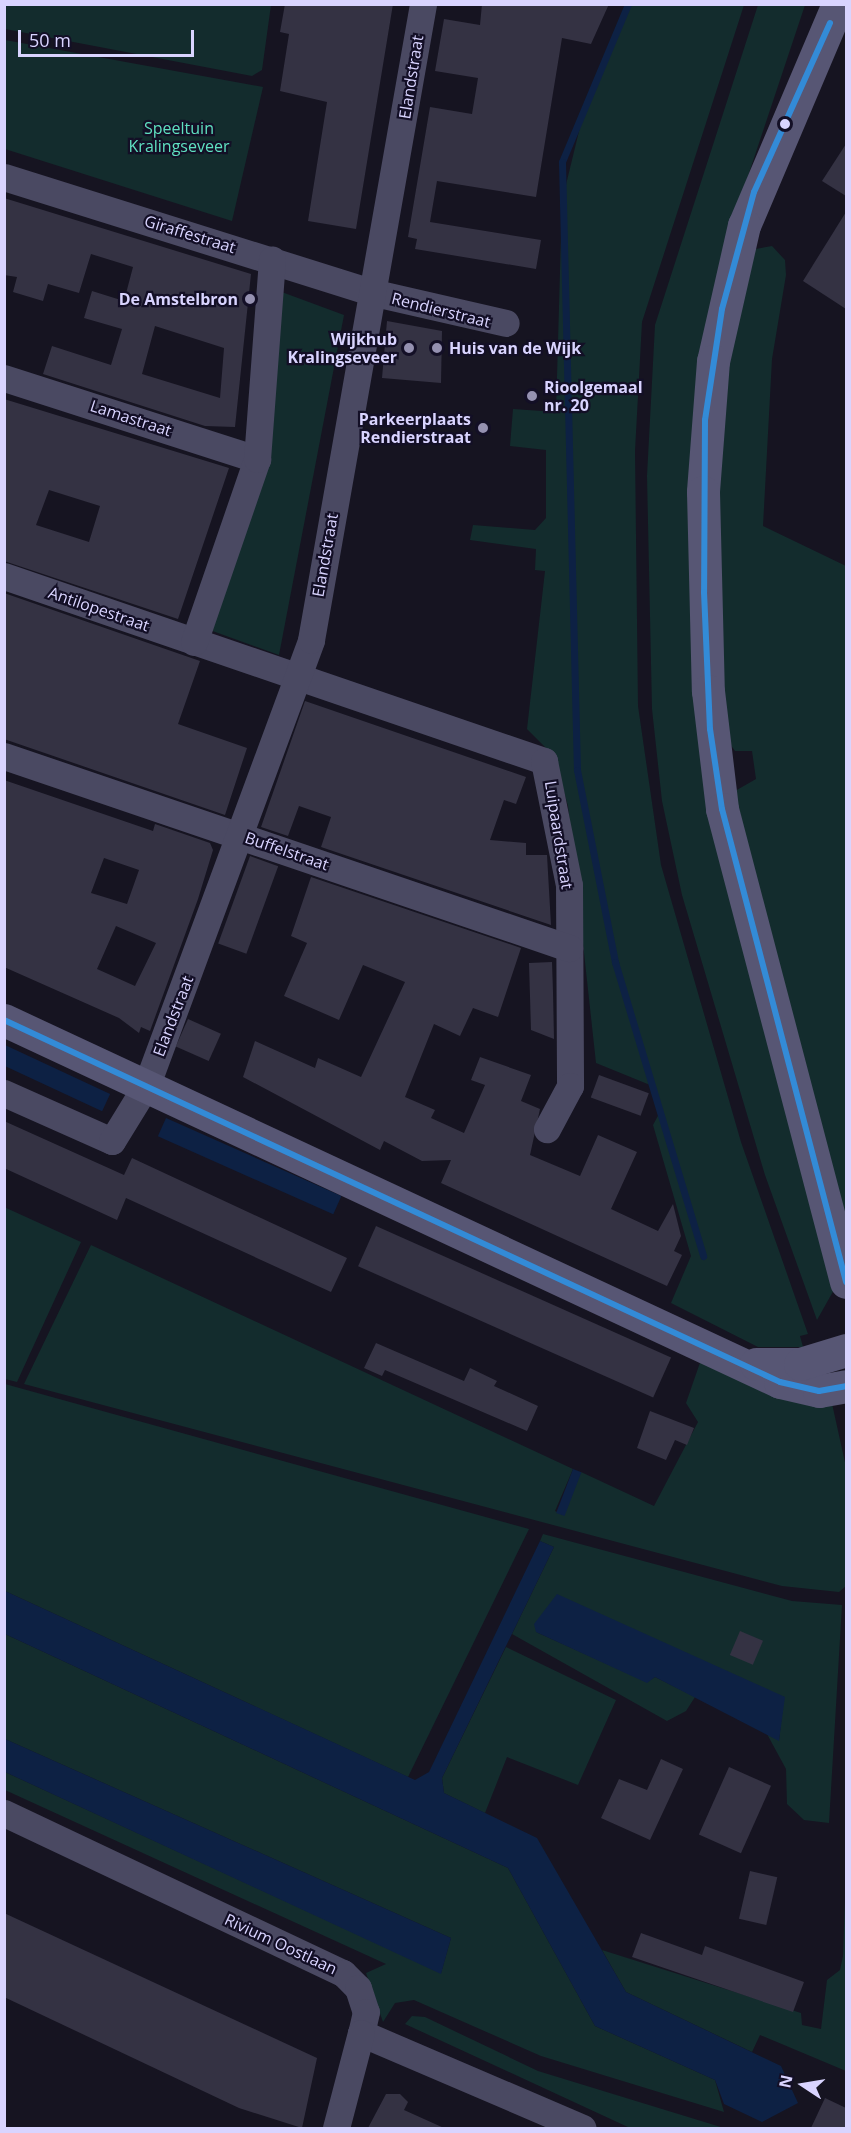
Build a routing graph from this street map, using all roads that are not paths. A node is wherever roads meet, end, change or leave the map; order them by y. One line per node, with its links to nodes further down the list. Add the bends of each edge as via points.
1 (423, 4): 5 (street, Elandstraat)
2 (831, 11): 19 (street, via 754,192 722,309 705,420 704,592 710,729 722,809)
3 (4, 177): 4 (street, Giraffestraat)
4 (272, 260): 5 (street, Giraffestraat); 8 (street)
5 (375, 293): 6 (street, Rendierstraat); 11 (street, Elandstraat, via 311,640)
6 (506, 323)
7 (4, 378): 8 (street, Lamastraat)
8 (257, 459): 10 (street)
9 (4, 576): 10 (street, Antilopestraat)
10 (194, 642): 11 (street, Antilopestraat)
11 (298, 674): 13 (street, Elandstraat); 14 (street, Luipaardstraat, via 544,761 569,885)
12 (4, 756): 13 (street, Buffelstraat)
13 (242, 836): 14 (street, Buffelstraat); 16 (street, Elandstraat)
14 (568, 948): 18 (street, Luipaardstraat, via 570,1086)
15 (4, 1020): 16 (street)
16 (147, 1084): 17 (street, Elandstraat, via 111,1141); 21 (street)
17 (4, 1093)
18 (547, 1130)
19 (846, 1282)
20 (846, 1350): 21 (street, via 800,1364)
21 (745, 1363): 22 (street, via 808,1390)
22 (846, 1386)
23 (4, 1813): 24 (street, Rivium Oostlaan, via 343,1973 358,1988 366,2012)
24 (361, 2033): 25 (street, Rivium Oostlaan); 26 (street)
25 (336, 2128)
26 (583, 2128)

